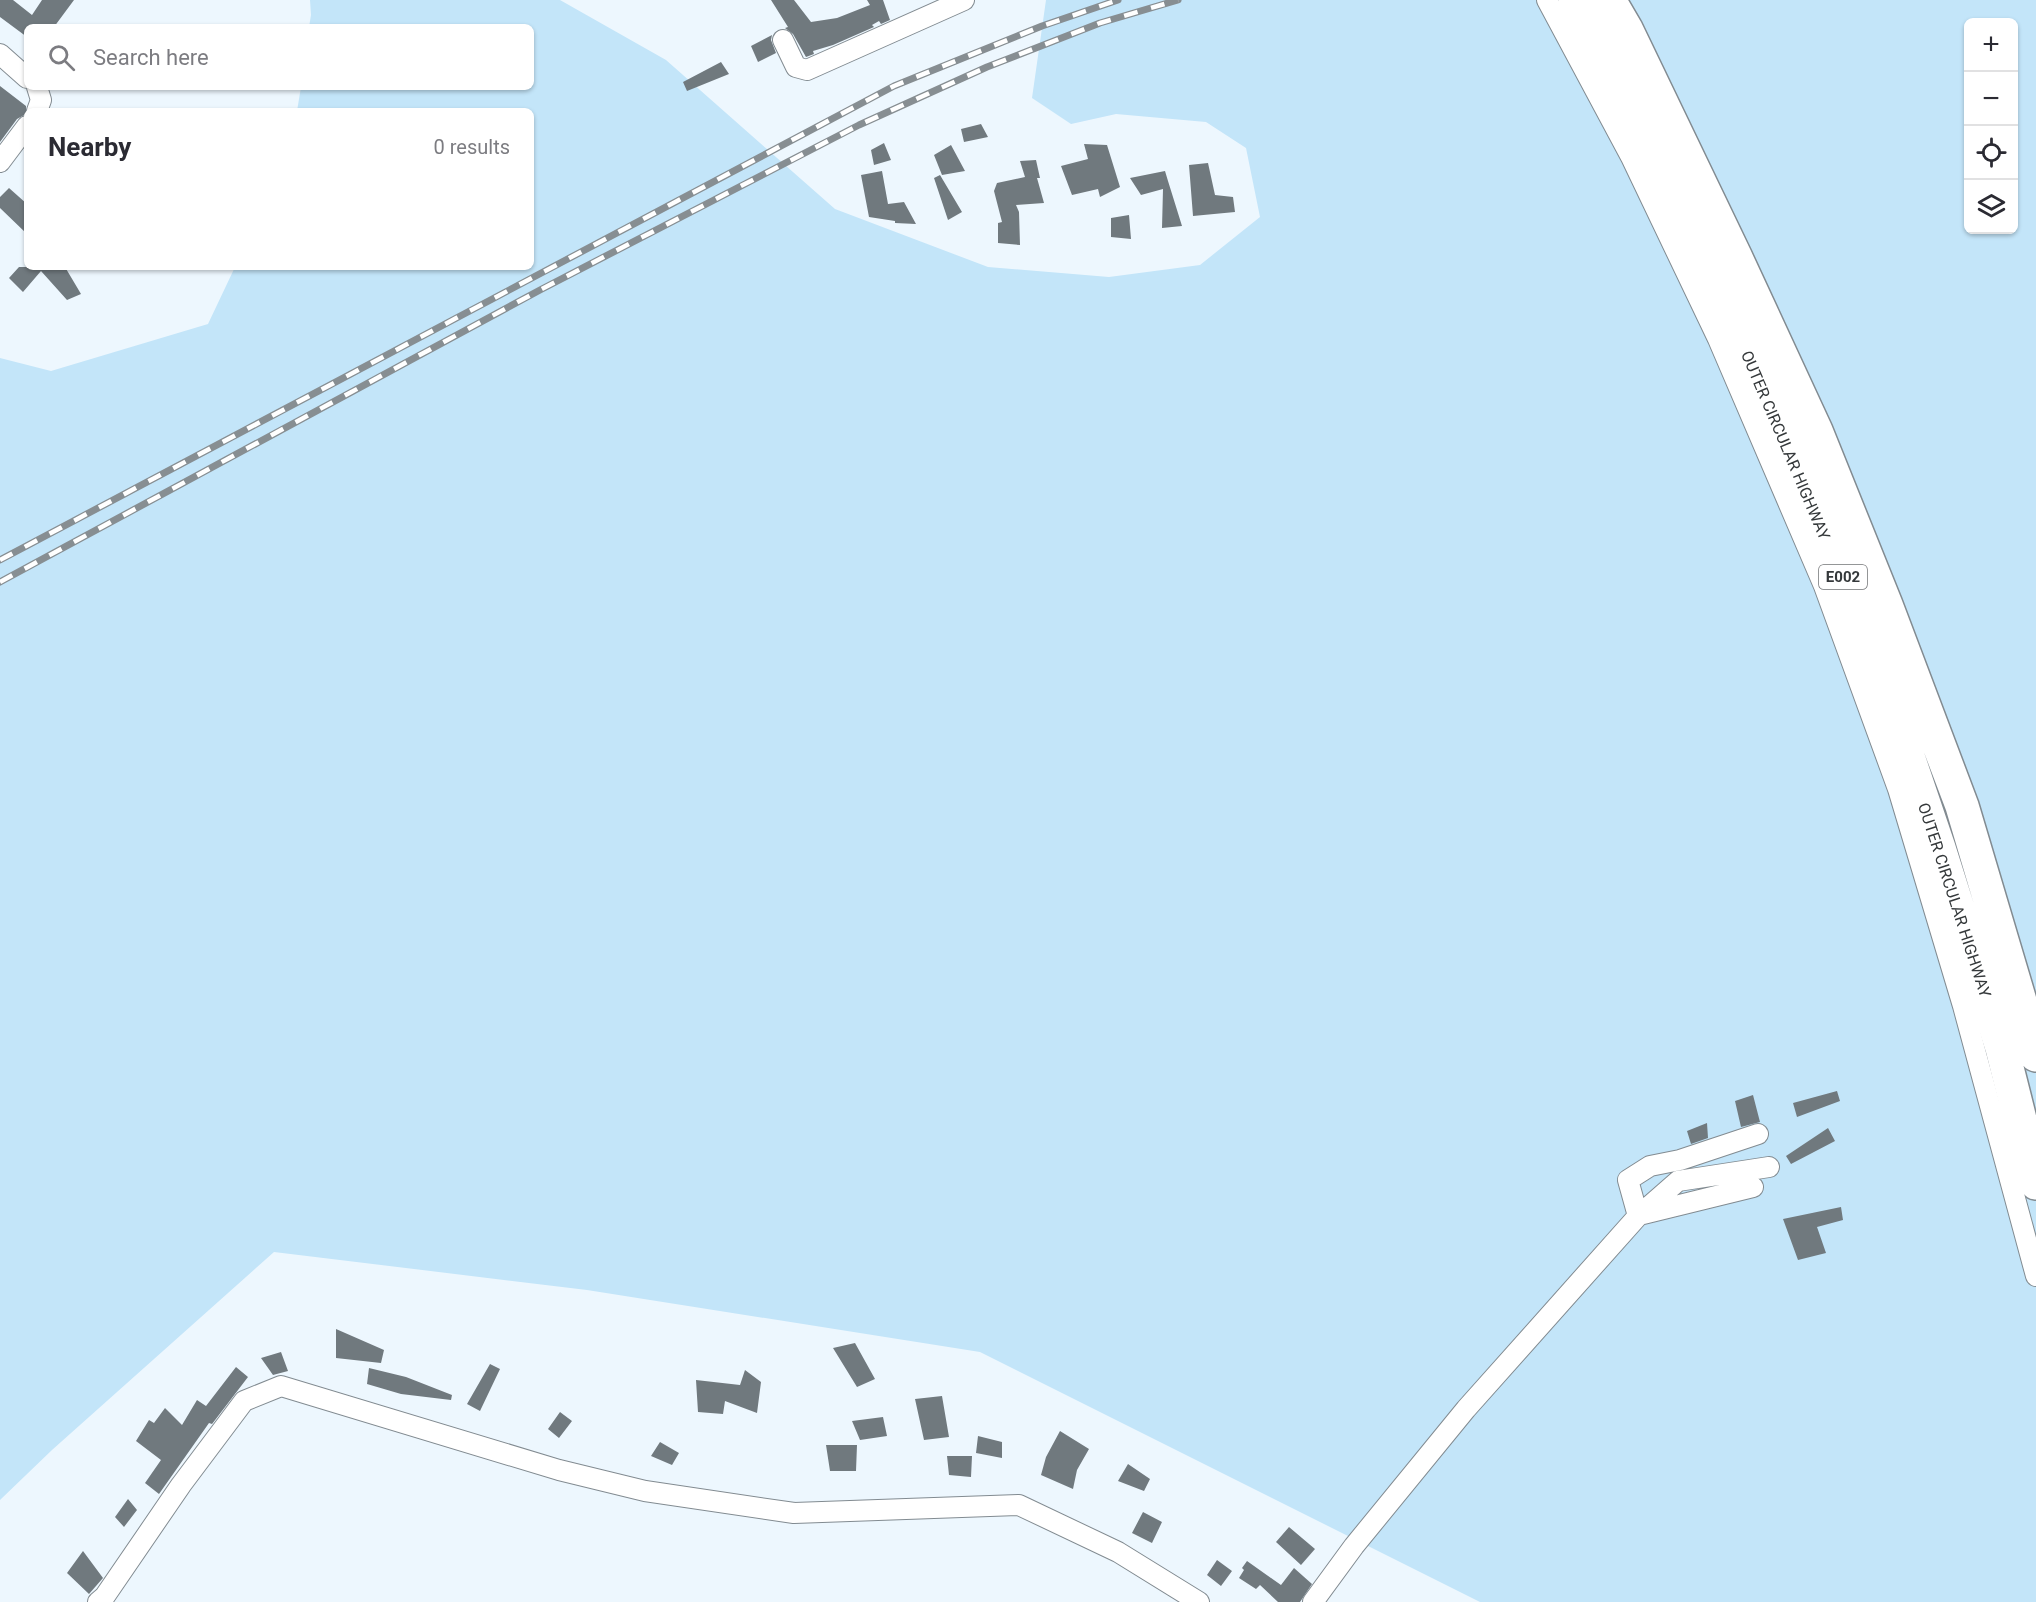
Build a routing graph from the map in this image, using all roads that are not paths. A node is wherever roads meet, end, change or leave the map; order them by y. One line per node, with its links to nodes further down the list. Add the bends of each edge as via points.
1 (964, 0): 5 (street, via 807,70 796,67)
2 (1547, 0): 18 (street, via 1631,157 1718,339 1824,586 1899,789)
3 (1575, 0): 15 (highway, OUTER CIRCULAR HIGHWAY / E002, via 1697,240 1788,444 1869,641 2002,1048)
4 (1609, 0): 12 (highway, OUTER CIRCULAR HIGHWAY / E002, via 1816,431 1962,806)
5 (783, 40)
6 (0, 54): 7 (street)
7 (24, 75)
8 (38, 90): 9 (street)
9 (38, 108)
10 (24, 130): 11 (street)
11 (0, 162)
12 (2036, 1055)
13 (1758, 1134): 17 (street, via 1650,1166 1628,1180)
14 (1769, 1167): 17 (street, via 1678,1181)
15 (2036, 1184)
16 (1752, 1187): 17 (street)
17 (1638, 1216): 21 (street, via 1466,1409)
18 (2036, 1276)
19 (98, 1602): 20 (street, via 244,1401 281,1386 560,1470 645,1491 794,1513 1019,1505 1118,1552)
20 (1199, 1602)
21 (1313, 1602)

